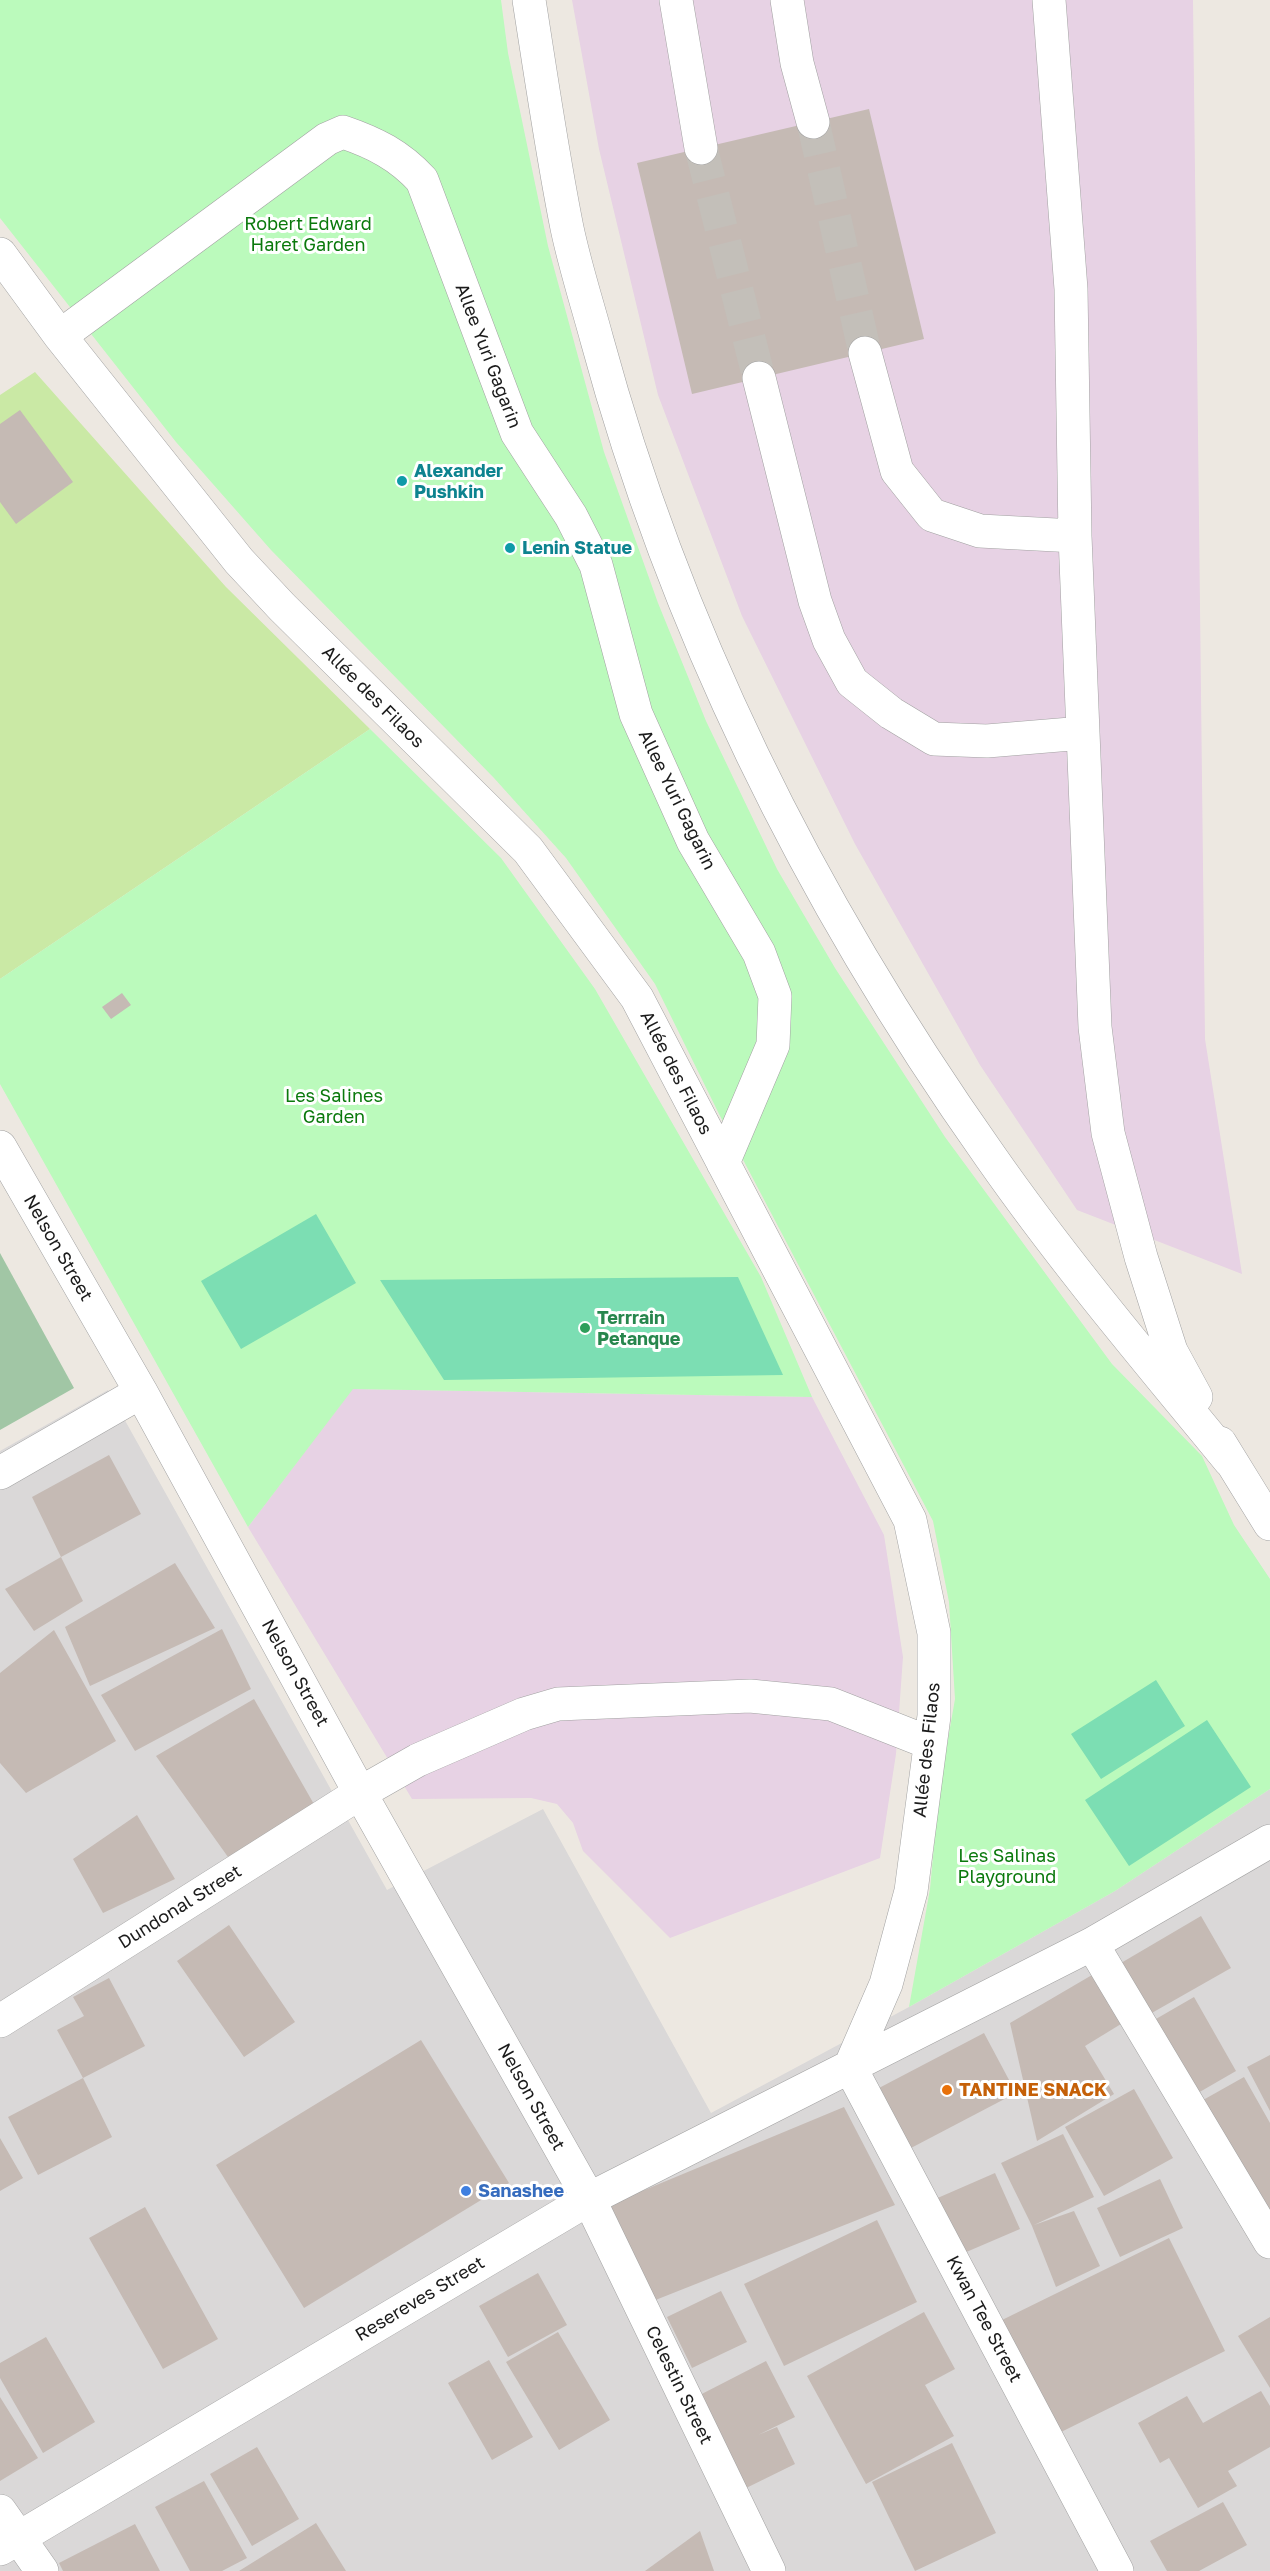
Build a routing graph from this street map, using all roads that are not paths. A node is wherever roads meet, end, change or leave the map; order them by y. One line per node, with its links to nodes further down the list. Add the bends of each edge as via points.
1 (529, 0): 16 (street, via 568,231 615,405 674,578 738,729 815,879 918,1049 990,1156 1083,1282)
2 (676, 0): 6 (street)
3 (787, 0): 5 (street, via 797,63)
4 (1049, 0): 11 (street, via 1071,289)
5 (813, 122)
6 (700, 148)
7 (0, 254): 8 (street, Allée des Filaos)
8 (60, 336): 14 (street, Allée des Filaos, via 239,561 528,850 637,998); 14 (street, Allee Yuri Gagarin, via 327,139 343,132 376,144 406,163 422,180 517,433 571,516 596,566 636,714 693,841 759,953 775,996 773,1045)
9 (865, 353): 11 (street, via 897,471 932,515 980,531)
10 (759, 378): 12 (street, via 815,601 852,682 891,713 934,739 987,741)
11 (1075, 536): 12 (street)
12 (1083, 733): 16 (street, via 1095,1027 1108,1133 1171,1351)
13 (0, 1147): 15 (street, Nelson Street)
14 (723, 1162): 19 (street, Allée des Filaos, via 910,1520 934,1633 934,1716)
15 (141, 1392): 17 (street); 20 (street, Nelson Street)
16 (1230, 1461): 18 (street)
17 (0, 1473)
18 (1270, 1524)
19 (930, 1743): 20 (street, Dundonal Street, via 831,1704 750,1696 558,1704 524,1714 418,1760); 24 (street, Allée des Filaos, via 911,1892 886,1984)
20 (360, 1793): 23 (street, Dundonal Street); 25 (street, Nelson Street)
21 (1270, 1841): 22 (street, Resereves Street)
22 (1092, 1944): 24 (street, Resereves Street); 26 (street)
23 (0, 2020)
24 (850, 2067): 25 (street, Resereves Street); 31 (street, Kwan Tee Street)
25 (589, 2199): 28 (street, Resereves Street); 30 (street, Celestin Street)
26 (1270, 2242)
27 (0, 2511): 28 (street)
28 (9, 2544): 29 (street)
29 (42, 2571)
30 (769, 2571)
31 (1117, 2571)

